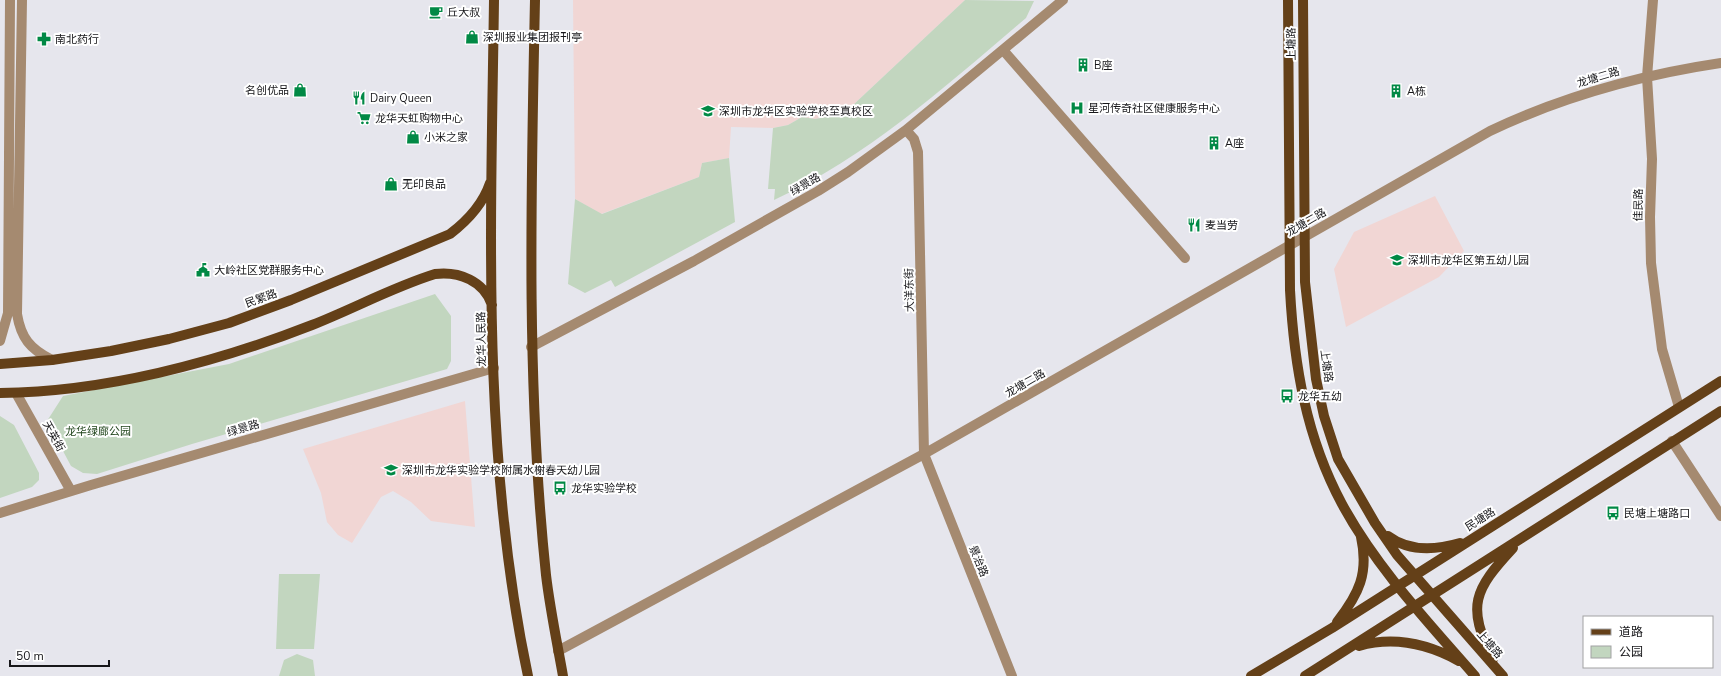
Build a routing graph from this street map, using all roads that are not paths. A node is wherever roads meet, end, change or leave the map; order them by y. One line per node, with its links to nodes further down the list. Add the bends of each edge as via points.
1 (10, 0): 18 (street, via 8,313)
2 (22, 0): 20 (street, via 17,314 21,332 26,340 42,355)
3 (494, 0): 13 (main road, 龙华人民路)
4 (535, 0): 19 (main road)
5 (1063, 0): 9 (street, 绿景路)
6 (1288, 0): 15 (main road, 上塘路)
7 (1302, 0): 14 (main road, 上塘路)
8 (1652, 0): 11 (street, 佳民路)
9 (1003, 50): 12 (street, 绿景路); 16 (street)
10 (1721, 63): 11 (street, 龙塘二路)
11 (1647, 77): 14 (street, 龙塘二路, via 1594,90 1524,115); 26 (street, 佳民路, via 1652,160 1651,263 1662,349)
12 (906, 130): 19 (street, 绿景路, via 818,191 694,261); 29 (street, 大洋东街, via 914,139 918,152)
13 (492, 177): 17 (main road, 龙华人民路); 20 (main road, 民繁路, via 484,197 464,222 450,234 424,246 229,323 139,346)
14 (1304, 237): 15 (street, 龙塘二路); 33 (main road, 上塘路, via 1310,332 1324,416 1338,459)
15 (1290, 245): 29 (street, 龙塘二路); 34 (main road, 上塘路, via 1292,334 1298,378 1308,420 1322,462 1342,504)
16 (1185, 258)
17 (493, 309): 22 (main road, 龙华人民路); 25 (main road, via 486,294 476,283 452,274 435,274 313,325 225,356 114,382)
18 (0, 341)
19 (531, 347): 43 (main road, via 538,487 546,575)
20 (52, 360): 21 (main road, 民繁路)
21 (0, 364)
22 (494, 368): 30 (street, 绿景路); 46 (main road, 龙华人民路, via 496,436 508,558)
23 (1721, 381): 26 (main road, 民塘路)
24 (0, 393): 25 (main road)
25 (16, 393): 30 (street, 天英街)
26 (1679, 408): 36 (main road, 民塘路)
27 (1721, 411): 28 (main road)
28 (1672, 441): 32 (street); 35 (main road)
29 (924, 454): 43 (street, 龙塘二路); 48 (street, 景治路)
30 (71, 491): 31 (street, 绿景路)
31 (0, 513)
32 (1721, 516)
33 (1375, 523): 36 (main road, via 1397,542 1406,546 1438,547); 37 (main road, 上塘路)
34 (1360, 533): 38 (main road, 上塘路); 41 (main road, via 1364,561 1360,587 1349,607)
35 (1522, 538): 39 (main road); 45 (main road, via 1491,573 1477,598 1477,621)
36 (1470, 540): 37 (main road, 民塘路)
37 (1415, 575): 38 (main road, 民塘路); 39 (main road, 上塘路)
38 (1398, 586): 40 (main road, 上塘路); 41 (main road, 民塘路)
39 (1432, 595): 40 (main road); 45 (main road, 上塘路)
40 (1416, 606): 42 (main road); 44 (main road, 上塘路)
41 (1332, 628): 49 (main road, 民塘路)
42 (1348, 650): 44 (main road, via 1375,642 1396,641 1432,649); 50 (main road)
43 (558, 651): 47 (main road)
44 (1465, 665): 51 (main road, 上塘路)
45 (1501, 675)
46 (528, 676)
47 (563, 676)
48 (1012, 676)
49 (1251, 676)
50 (1305, 676)
51 (1475, 676)

